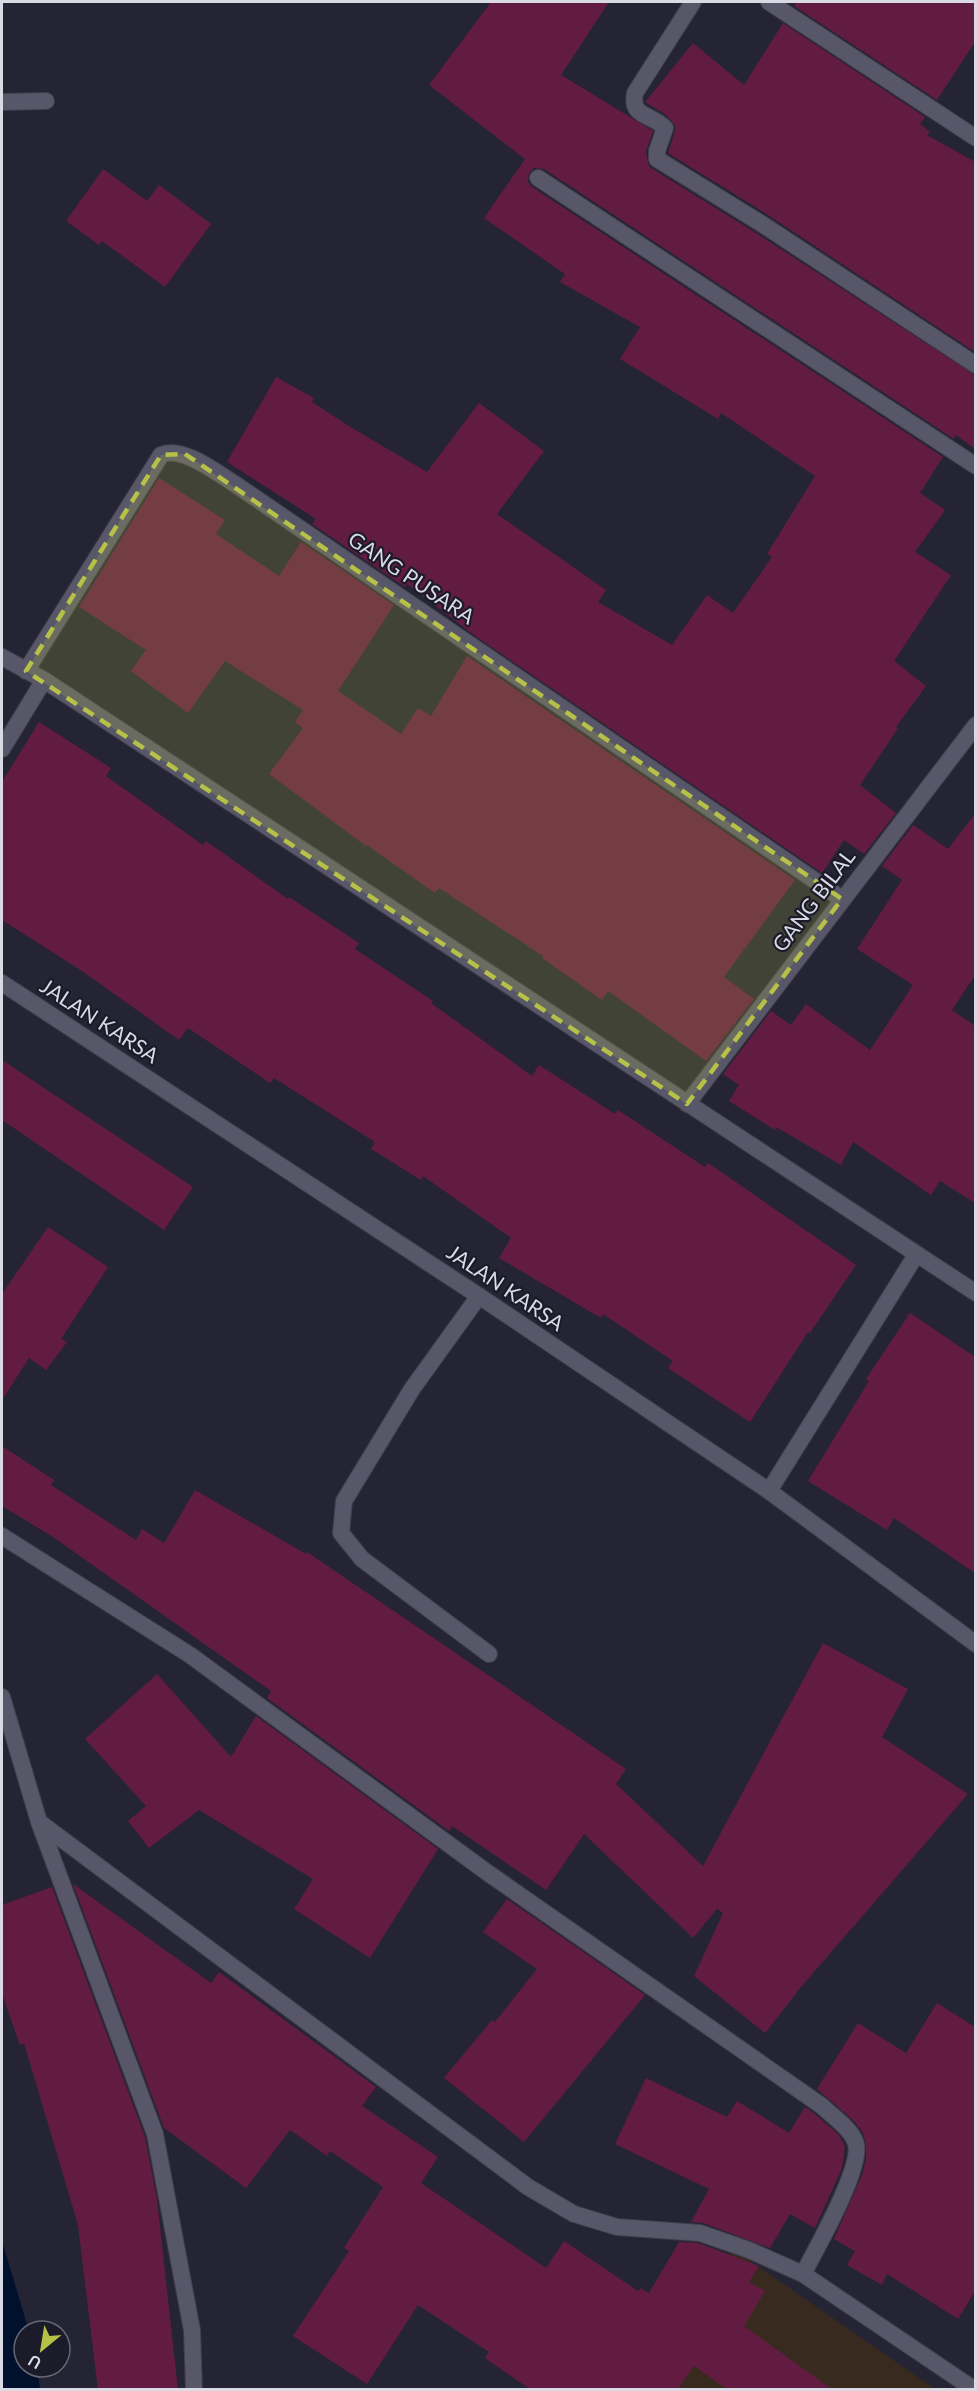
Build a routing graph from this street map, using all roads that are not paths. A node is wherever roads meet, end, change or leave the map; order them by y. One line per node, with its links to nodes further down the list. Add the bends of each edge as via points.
1 (693, 2): 7 (street, via 635,93 633,104 637,112 665,128 657,159)
2 (770, 2): 5 (street)
3 (46, 101): 4 (street)
4 (2, 102)
5 (975, 138)
6 (538, 178): 8 (street)
7 (975, 365)
8 (975, 466)
9 (2, 657): 10 (street)
10 (26, 671): 11 (street); 14 (street, GANG PUSARA, via 161,455 185,454 235,484)
11 (44, 680): 13 (street); 16 (street)
12 (974, 731): 14 (street, GANG BILAL)
13 (2, 749)
14 (842, 899): 16 (street, GANG BILAL)
15 (2, 983): 19 (street, JALAN KARSA)
16 (687, 1104): 17 (street)
17 (916, 1255): 18 (street); 20 (street)
18 (975, 1293)
19 (479, 1296): 20 (street, JALAN KARSA); 23 (street, via 412,1389 344,1501 341,1533 362,1559)
20 (769, 1491): 22 (street, JALAN KARSA)
21 (2, 1536): 26 (street, via 189,1655 488,1873 829,2113 850,2132 856,2144 856,2159)
22 (975, 1644)
23 (489, 1654)
24 (2, 1697): 25 (street)
25 (39, 1822): 26 (street, via 528,2187 574,2214 616,2227 700,2233); 27 (street, via 155,2134 192,2330)
26 (803, 2274): 28 (street)
27 (194, 2390)
28 (975, 2390)

